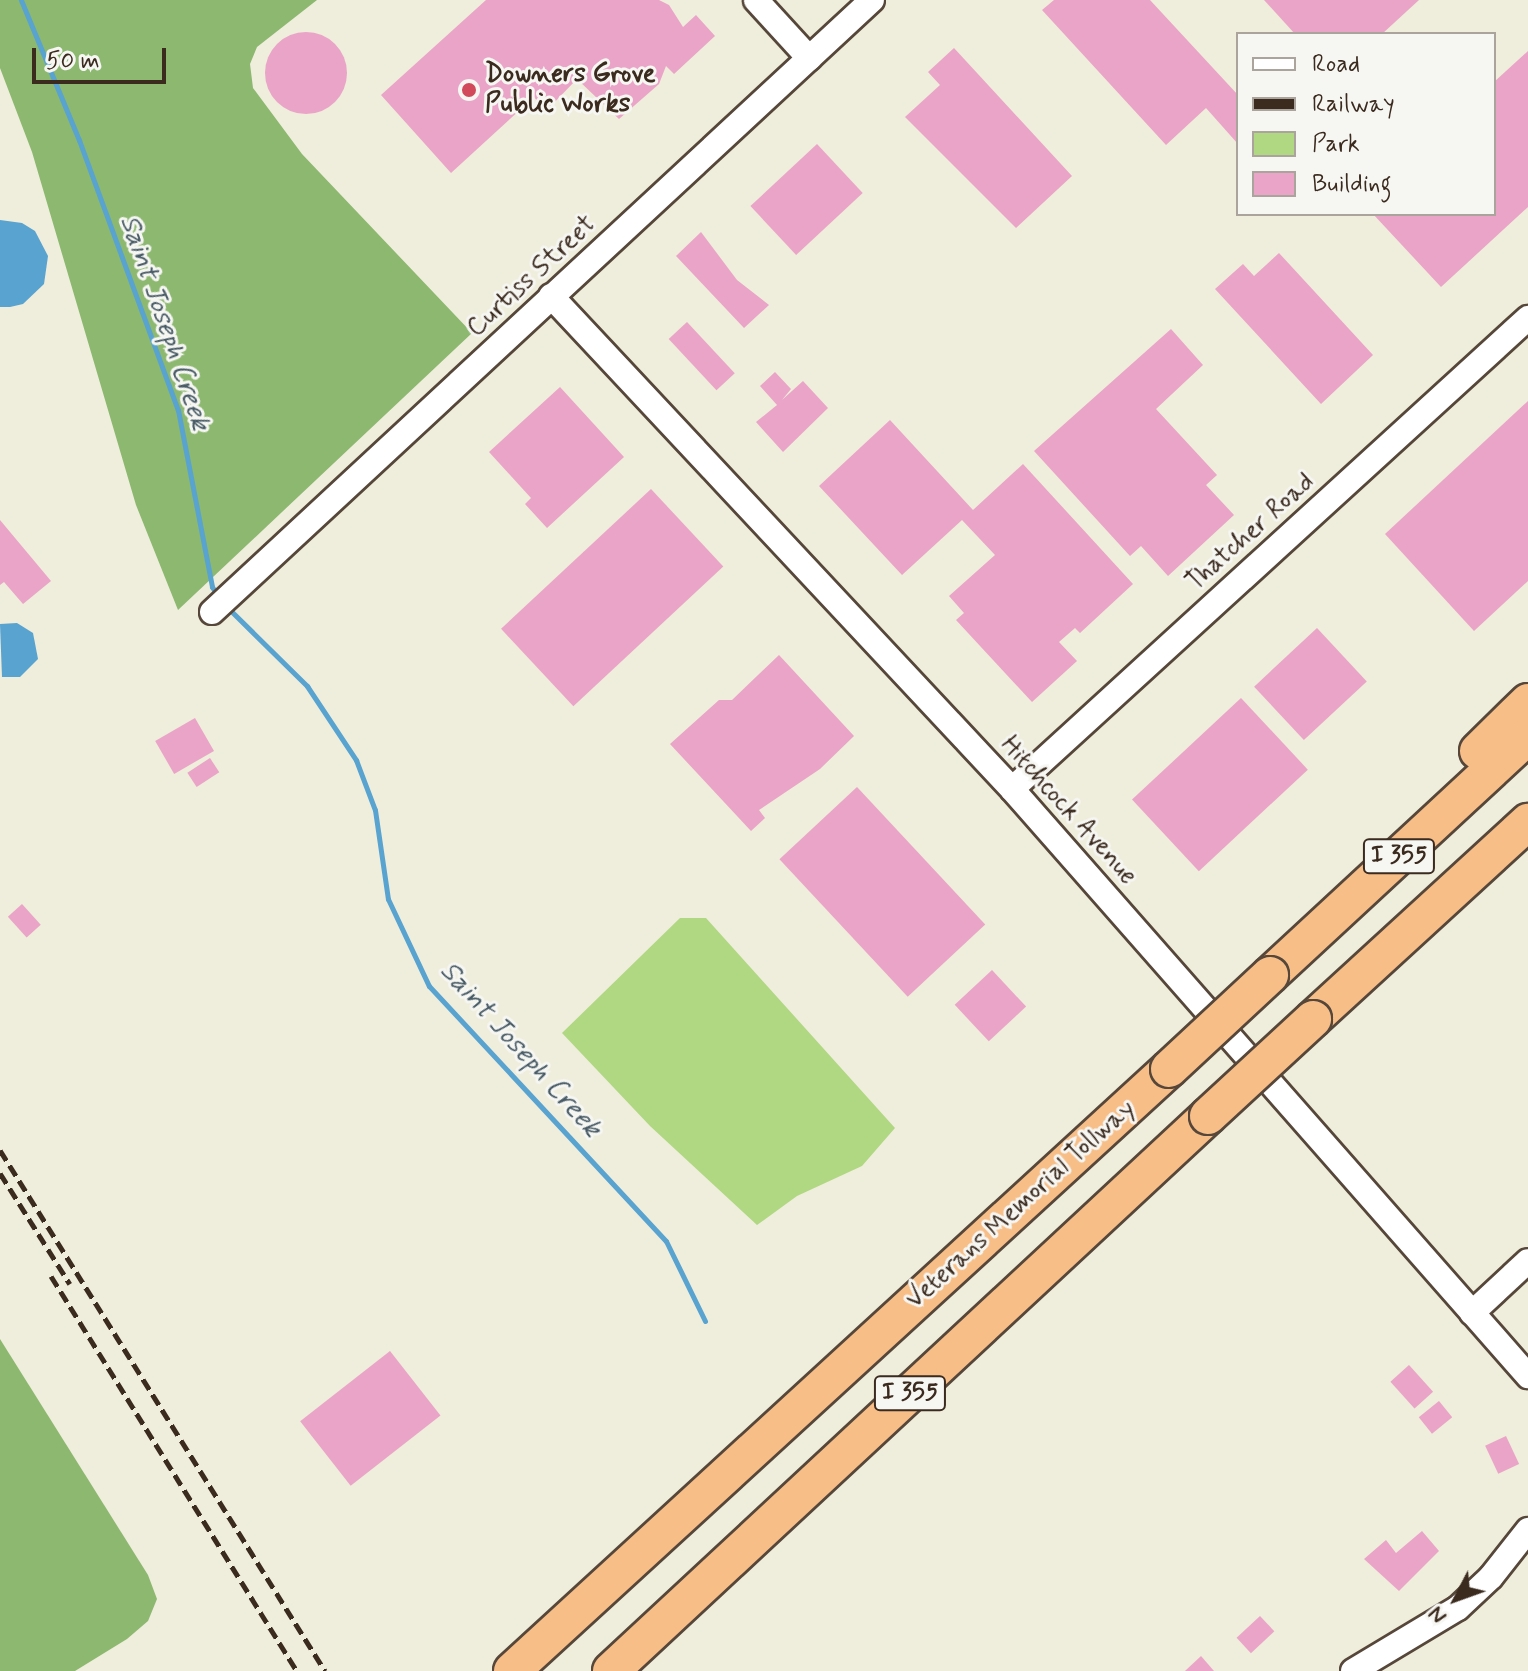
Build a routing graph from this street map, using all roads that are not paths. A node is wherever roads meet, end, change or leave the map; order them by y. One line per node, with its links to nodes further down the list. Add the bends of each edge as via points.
1 (756, 0): 3 (street)
2 (872, 0): 3 (street, Curtiss Street)
3 (809, 58): 4 (street, Curtiss Street)
4 (551, 296): 6 (street, Curtiss Street); 9 (street, Hitchcock Avenue)
5 (1528, 318): 9 (street, Thatcher Road)
6 (212, 612)
7 (1528, 702): 11 (highway, via 1352,877)
8 (1528, 736): 11 (highway, Veterans Memorial Tollway / I 355)
9 (1012, 789): 13 (street, Hitchcock Avenue)
10 (1528, 822): 17 (highway, I 355, bridge)
11 (1309, 939): 16 (highway, Veterans Memorial Tollway / I 355, bridge)
12 (1528, 1261): 13 (street)
13 (1472, 1313): 14 (street, Hitchcock Avenue)
14 (1528, 1376)
15 (1528, 1530): 18 (street, via 1458,1608)
16 (512, 1668)
17 (611, 1671)
18 (1353, 1671)

